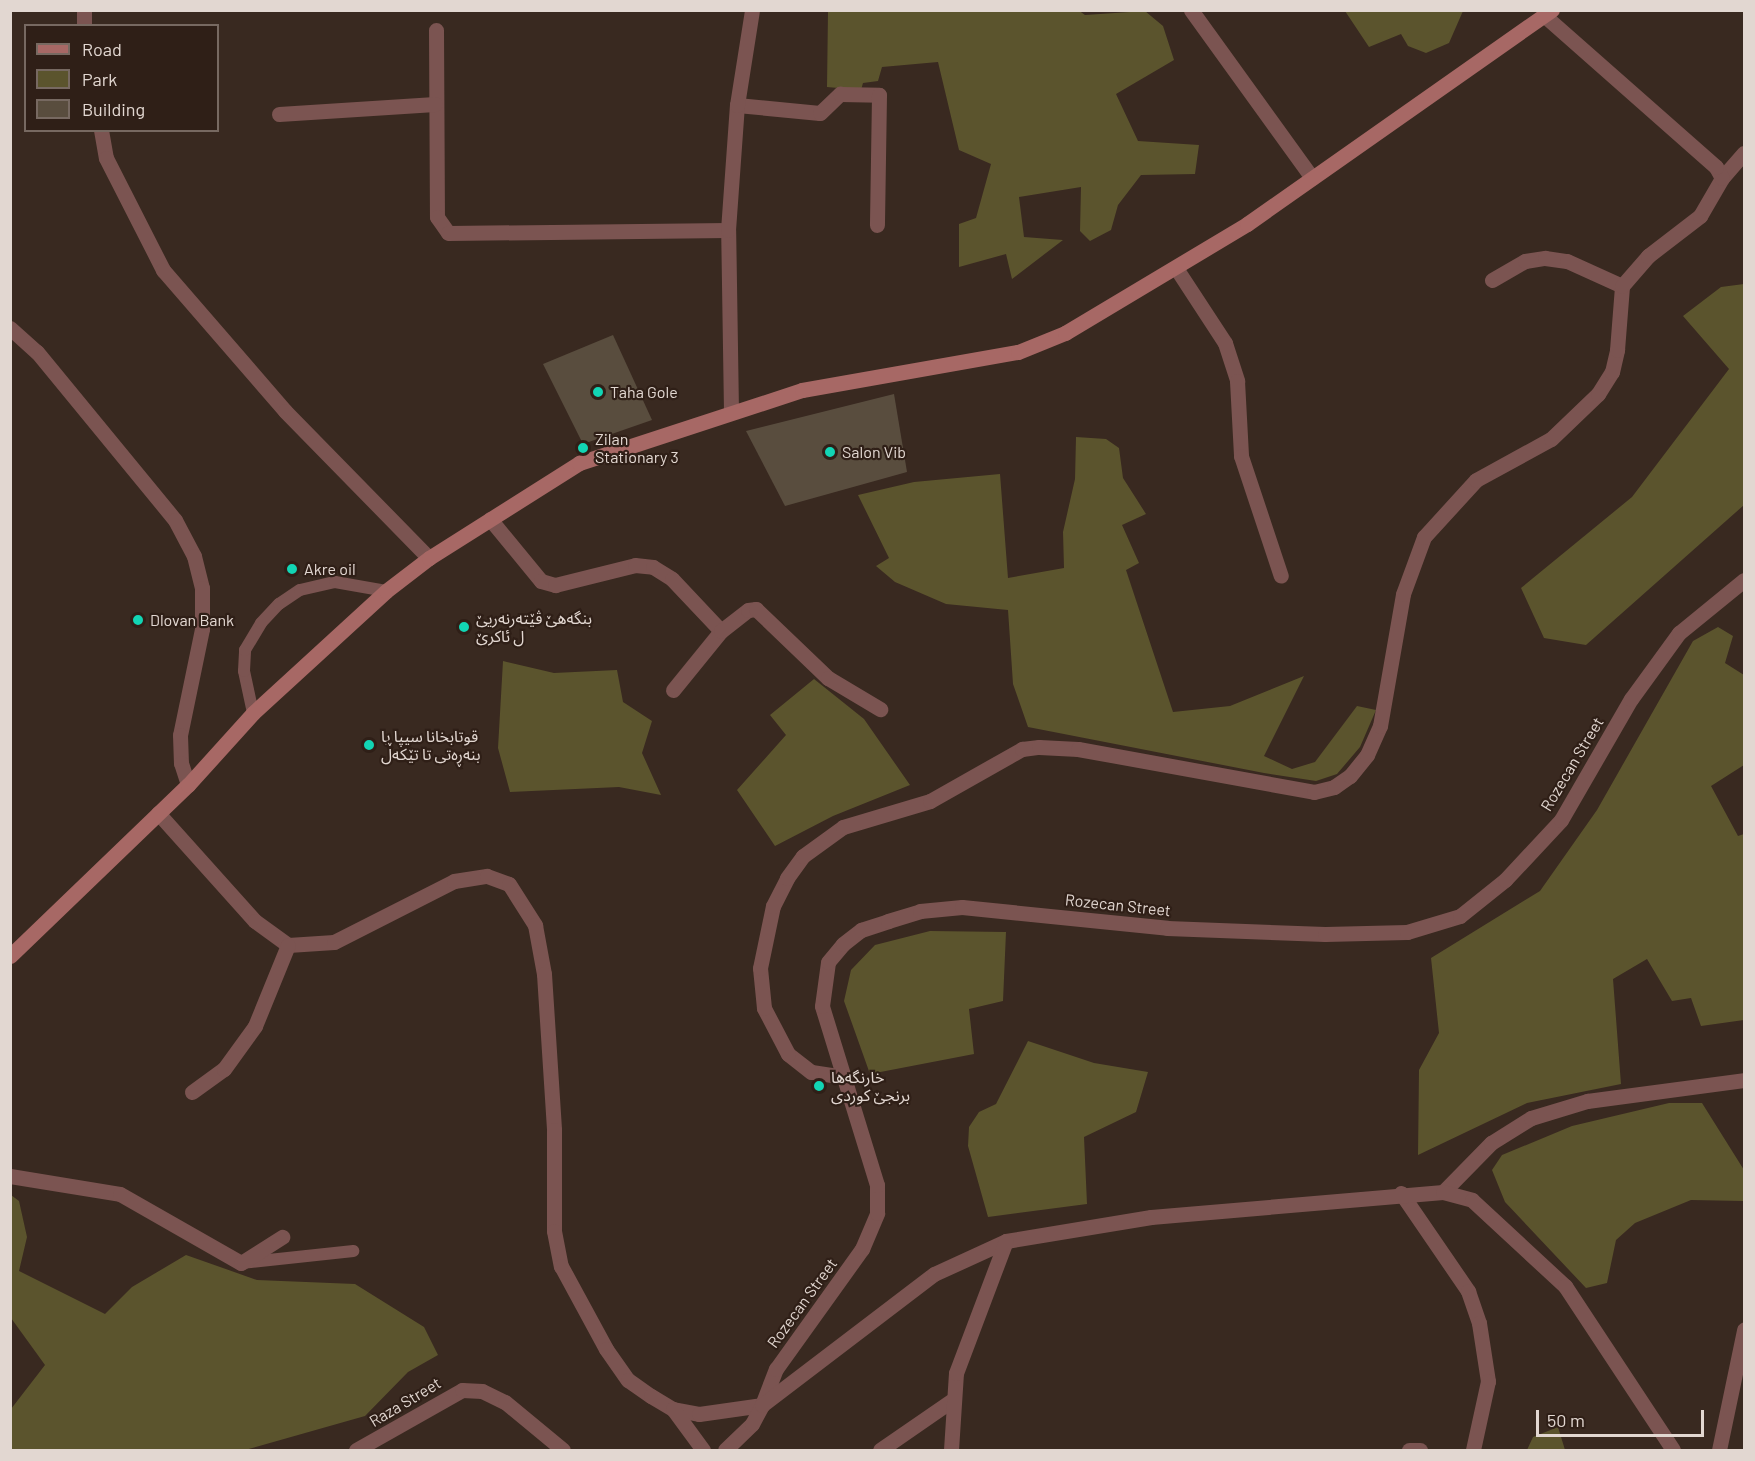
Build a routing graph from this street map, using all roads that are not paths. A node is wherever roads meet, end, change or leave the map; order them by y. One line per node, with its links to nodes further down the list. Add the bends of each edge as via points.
1 (752, 10): 6 (street)
2 (1191, 10): 10 (street)
3 (1548, 13): 10 (street); 11 (street, via 1716,167)
4 (436, 30): 5 (street)
5 (435, 104): 7 (street); 13 (street, via 437,217 448,233)
6 (737, 105): 12 (street, via 820,113 840,94 879,95); 13 (street)
7 (279, 114)
8 (101, 132): 20 (street, via 106,158 163,270 285,411)
9 (1744, 153): 11 (street)
10 (1312, 178): 14 (street)
11 (1722, 178): 16 (street, via 1700,216 1648,256)
12 (878, 225)
13 (728, 230): 18 (street)
14 (1176, 268): 18 (street, via 1102,314 1018,352 802,390); 21 (street, via 1225,343 1237,381 1241,456)
15 (1492, 280): 16 (street, via 1525,261 1545,258 1567,261)
16 (1622, 286): 32 (street, via 1617,350 1612,372 1598,394 1551,439 1476,480 1424,537 1403,594 1380,726 1367,755 1334,787 1314,792 1078,749 1022,749 930,801 843,827 802,856 773,906 764,938 760,968 764,1008 788,1054 811,1072)
17 (10, 328): 28 (street, via 37,352 175,520 194,556 202,588 202,629 180,735 181,763)
18 (731, 411): 19 (street, via 579,463)
19 (490, 519): 20 (street); 24 (street, via 542,581 555,585 635,565 653,567 672,579)
20 (429, 558): 23 (street)
21 (1281, 576)
22 (1744, 580): 32 (street, Rozecan Street, via 1679,633 1631,699 1561,820 1505,880 1460,916 1407,932 1324,934 1167,928 999,907 920,911 861,930 828,962 822,1006)
23 (386, 591): 27 (street); 27 (lane, via 335,582 300,590 279,604 261,622 246,650 244,671)
24 (721, 631): 25 (street); 26 (street, via 748,610 756,609 828,678)
25 (674, 690)
26 (880, 709)
27 (253, 713): 28 (street)
28 (189, 784): 29 (street)
29 (158, 813): 30 (street, via 255,921); 31 (street)
30 (288, 945): 34 (street, via 255,1026 224,1069); 45 (street, via 334,942 454,881 487,876 509,884 535,925 544,975 554,1130 554,1231 561,1266 628,1380)
31 (10, 956)
32 (844, 1077): 44 (street, Rozecan Street, via 877,1185 876,1213 862,1249 776,1369)
33 (1744, 1080): 36 (street, via 1587,1101 1531,1118 1491,1143)
34 (192, 1092)
35 (10, 1176): 41 (street, via 120,1194)
36 (1443, 1192): 37 (street); 55 (street, via 1472,1200 1565,1286)
37 (1401, 1193): 39 (street, via 1139,1219); 54 (street, via 1468,1291 1479,1323 1488,1381)
38 (282, 1237): 41 (street)
39 (1006, 1241): 43 (street, via 979,1302); 44 (street, via 934,1274)
40 (352, 1251): 41 (lane)
41 (241, 1263)
42 (1744, 1330): 56 (street)
43 (951, 1401): 50 (street); 51 (street)
44 (762, 1406): 45 (street, via 725,1413); 49 (street, via 752,1424)
45 (673, 1409): 48 (street)
46 (356, 1450): 47 (street, Raza Street, via 462,1390 482,1391 505,1402)
47 (562, 1450)
48 (703, 1450)
49 (725, 1450)
50 (880, 1450)
51 (951, 1450)
52 (1409, 1450): 53 (street)
53 (1420, 1450)
54 (1473, 1450)
55 (1673, 1450)
56 (1719, 1450)

